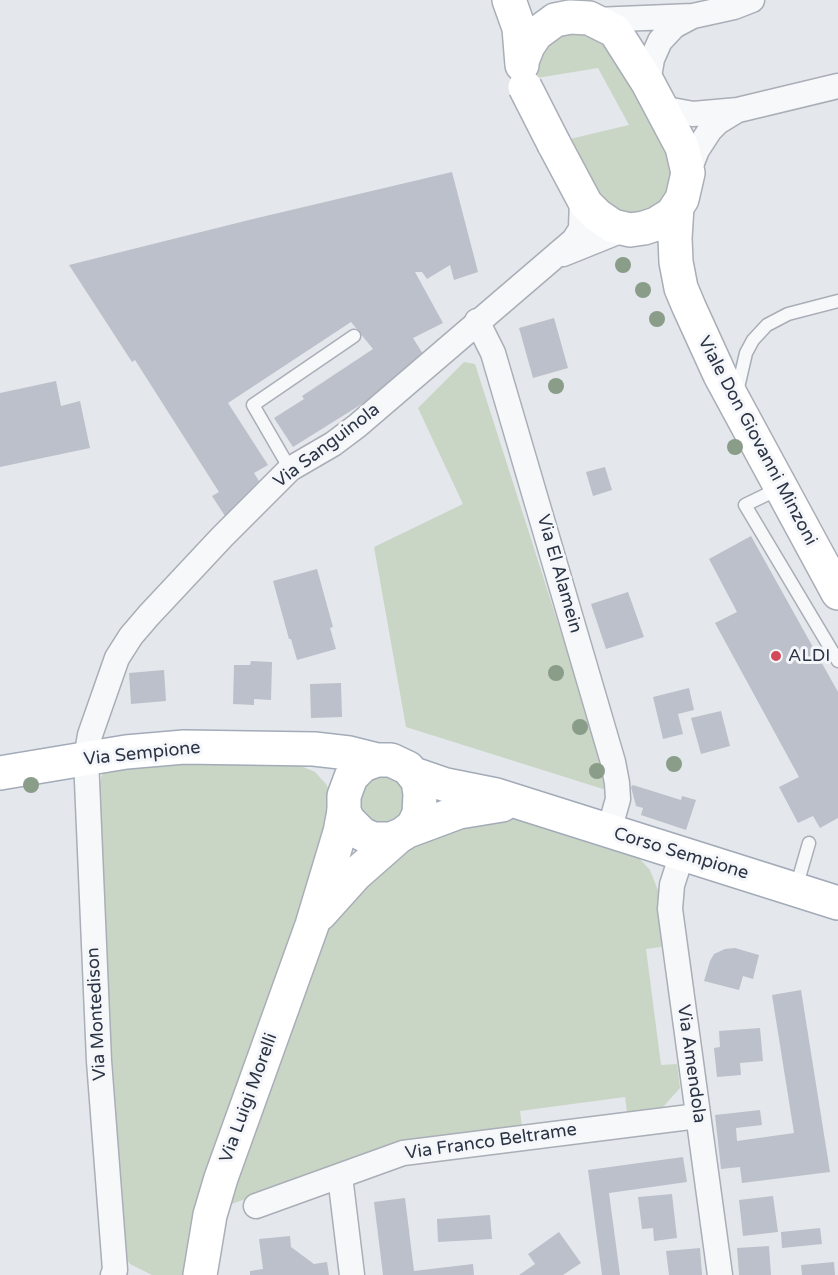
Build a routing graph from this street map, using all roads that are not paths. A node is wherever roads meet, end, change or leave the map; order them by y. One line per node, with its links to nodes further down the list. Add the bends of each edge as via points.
1 (509, 0): 7 (street, Viale Don Giovanni Minzoni, via 519,28)
2 (527, 0): 5 (street)
3 (752, 0): 4 (street)
4 (693, 16): 6 (street); 9 (street, via 674,26 660,41 652,58)
5 (563, 18): 6 (street); 7 (street, via 536,34 528,46)
6 (596, 20): 9 (street, via 618,35)
7 (524, 74): 12 (street, Viale Don Giovanni Minzoni, bridge)
8 (838, 86): 10 (street)
9 (655, 96): 10 (street, via 693,114); 11 (street, via 682,147)
10 (738, 110): 11 (street, via 710,130)
11 (688, 173): 13 (street, Viale Don Giovanni Minzoni)
12 (582, 198): 14 (street, Viale Don Giovanni Minzoni, via 603,220); 15 (street, Via Sanguinola, via 580,232)
13 (677, 207): 14 (street, via 656,224); 16 (street, Viale Don Giovanni Minzoni, via 675,245)
14 (627, 230): 15 (street, Via Sanguinola); 16 (street, Viale Don Giovanni Minzoni, via 656,254)
15 (555, 257): 18 (street, Via Sanguinola)
16 (681, 288): 20 (street, Viale Don Giovanni Minzoni)
17 (838, 301): 20 (lane, via 780,318 762,330 746,353)
18 (477, 321): 21 (street, Via Sanguinola, via 357,426); 32 (street, Via El Alamein, via 496,363 613,762 618,799)
19 (354, 336): 21 (lane, via 252,405)
20 (735, 402): 22 (street, Viale Don Giovanni Minzoni)
21 (290, 469): 26 (street, Via Sanguinola, via 126,643 112,670)
22 (780, 488): 23 (street, Viale Don Giovanni Minzoni); 24 (lane, via 745,505)
23 (838, 592)
24 (838, 661)
25 (285, 749): 26 (street, Via Sempione, via 184,747); 27 (street, Via Sempione, via 333,751); 30 (street, Via Sempione, via 321,766)
26 (86, 758): 28 (street, Via Sempione); 42 (street, Via Montedison, via 99,1061)
27 (377, 760): 29 (street, via 400,763); 30 (street, via 354,772)
28 (0, 773)
29 (414, 774): 31 (street, Corso Sempione); 33 (street, via 420,807 416,820)
30 (344, 803): 33 (street, via 353,826 368,837 384,840); 38 (street, Via Luigi Morelli, via 340,832)
31 (525, 805): 32 (street, Corso Sempione); 33 (street, Corso Sempione, via 459,812)
32 (609, 831): 35 (street, Corso Sempione)
33 (403, 834): 38 (street, Via Luigi Morelli, via 343,886)
34 (809, 843): 36 (lane)
35 (682, 854): 36 (street, Corso Sempione); 39 (street, Via Amendola, via 672,885 670,909)
36 (795, 890): 37 (street, Corso Sempione)
37 (838, 903)
38 (312, 925): 43 (street, Via Luigi Morelli, via 221,1178)
39 (698, 1116): 40 (street, Via Franco Beltrame, via 403,1153); 45 (street, Via Amendola)
40 (340, 1176): 41 (street, Via Franco Beltrame); 44 (street)
41 (256, 1206)
42 (119, 1273)
43 (200, 1275)
44 (352, 1275)
45 (720, 1275)

